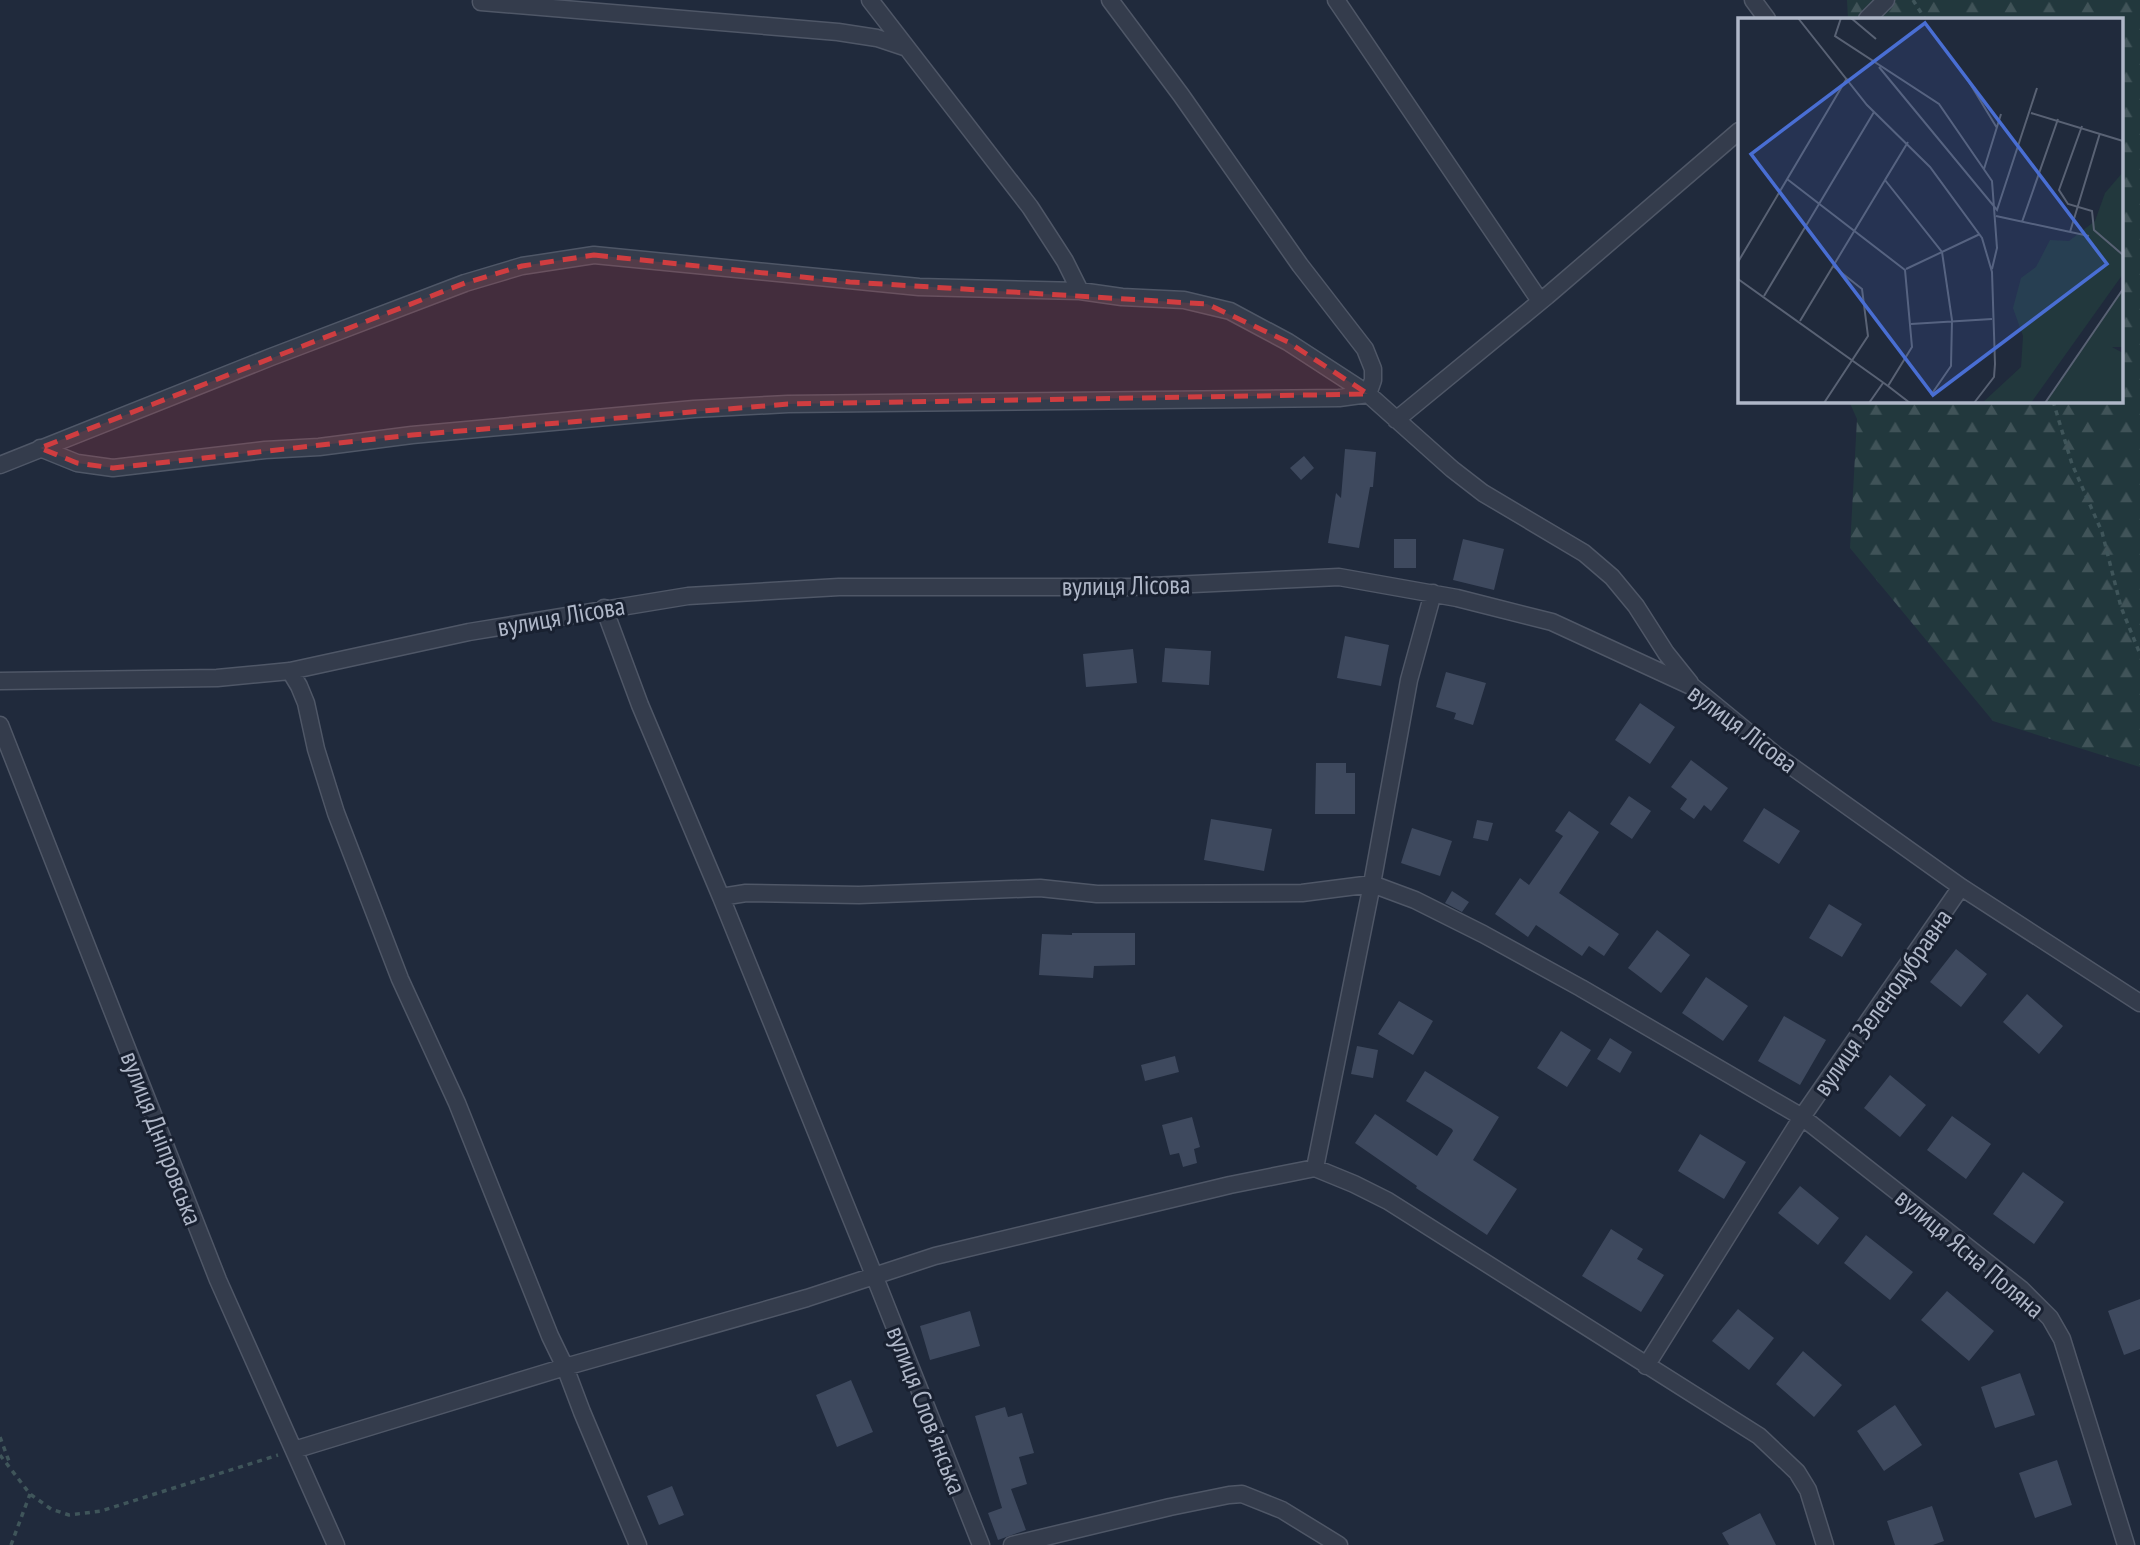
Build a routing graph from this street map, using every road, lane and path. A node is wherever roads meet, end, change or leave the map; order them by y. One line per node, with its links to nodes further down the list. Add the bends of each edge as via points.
1 (870, 0): 11 (street)
2 (1110, 0): 15 (street, via 1365,349 1373,369)
3 (1336, 0): 14 (street)
4 (1753, 0): 8 (street)
5 (1886, 0): 9 (street)
6 (1913, 0): 10 (path)
7 (481, 2): 11 (street, via 838,32)
8 (1766, 18)
9 (1868, 18)
10 (1924, 18)
11 (904, 47): 13 (street, via 1030,207)
12 (1738, 132): 14 (street)
13 (1080, 291): 15 (street, via 1184,300 1230,311 1288,342); 18 (street, via 919,287 594,255 522,266 465,283)
14 (1540, 301): 17 (street)
15 (1367, 394): 17 (street); 18 (street, via 694,409 113,468 77,463)
16 (2053, 402): 22 (path, via 2072,464 2102,532 2121,607)
17 (1396, 420): 25 (street, via 1483,493 1584,553 1612,577)
18 (40, 448): 19 (street)
19 (0, 465)
20 (1433, 593): 21 (street, вулиця Лісова, via 1339,577 1130,587 839,587 688,596); 25 (street, вулиця Лісова, via 1552,622); 27 (street, via 1409,680)
21 (604, 608): 23 (street, вулиця Лісова); 29 (street, вулиця Словʼянська)
22 (2140, 654)
23 (290, 671): 24 (street, вулиця Лісова, via 218,678); 35 (street, via 306,703 337,813 400,979 457,1103)
24 (0, 681)
25 (1693, 687): 28 (street, вулиця Лісова, via 1777,756)
26 (0, 725): 37 (street, вулиця Дніпровська, via 218,1280)
27 (1371, 884): 29 (street, via 1301,893 1097,894 1040,888); 31 (street, вулиця Ясна Поляна, via 1483,934); 32 (street)
28 (1961, 887): 30 (street, вулиця Лісова); 31 (street, вулиця Зеленодубравна)
29 (721, 897): 33 (street, вулиця Словʼянська)
30 (2140, 1003)
31 (1802, 1116): 34 (street, вулиця Зеленодубравна); 48 (street, вулиця Ясна Поляна, via 2021,1289 2050,1318 2062,1339)
32 (1315, 1168): 33 (street, via 935,1256); 34 (street, via 1388,1201)
33 (874, 1275): 35 (street); 44 (street, вулиця Словʼянська)
34 (1646, 1366): 47 (street, via 1782,1455 1808,1490)
35 (565, 1367): 37 (street); 43 (street)
36 (0, 1437): 39 (path)
37 (294, 1450): 40 (path, via 101,1511 69,1515); 42 (street, вулиця Дніпровська)
38 (0, 1455): 39 (path)
39 (12, 1469): 40 (path)
40 (30, 1494): 41 (path)
41 (11, 1545)
42 (335, 1545)
43 (638, 1545)
44 (981, 1545)
45 (1012, 1545): 46 (street, via 1229,1494 1242,1494 1282,1510)
46 (1339, 1545)
47 (1825, 1545)
48 (2126, 1545)

